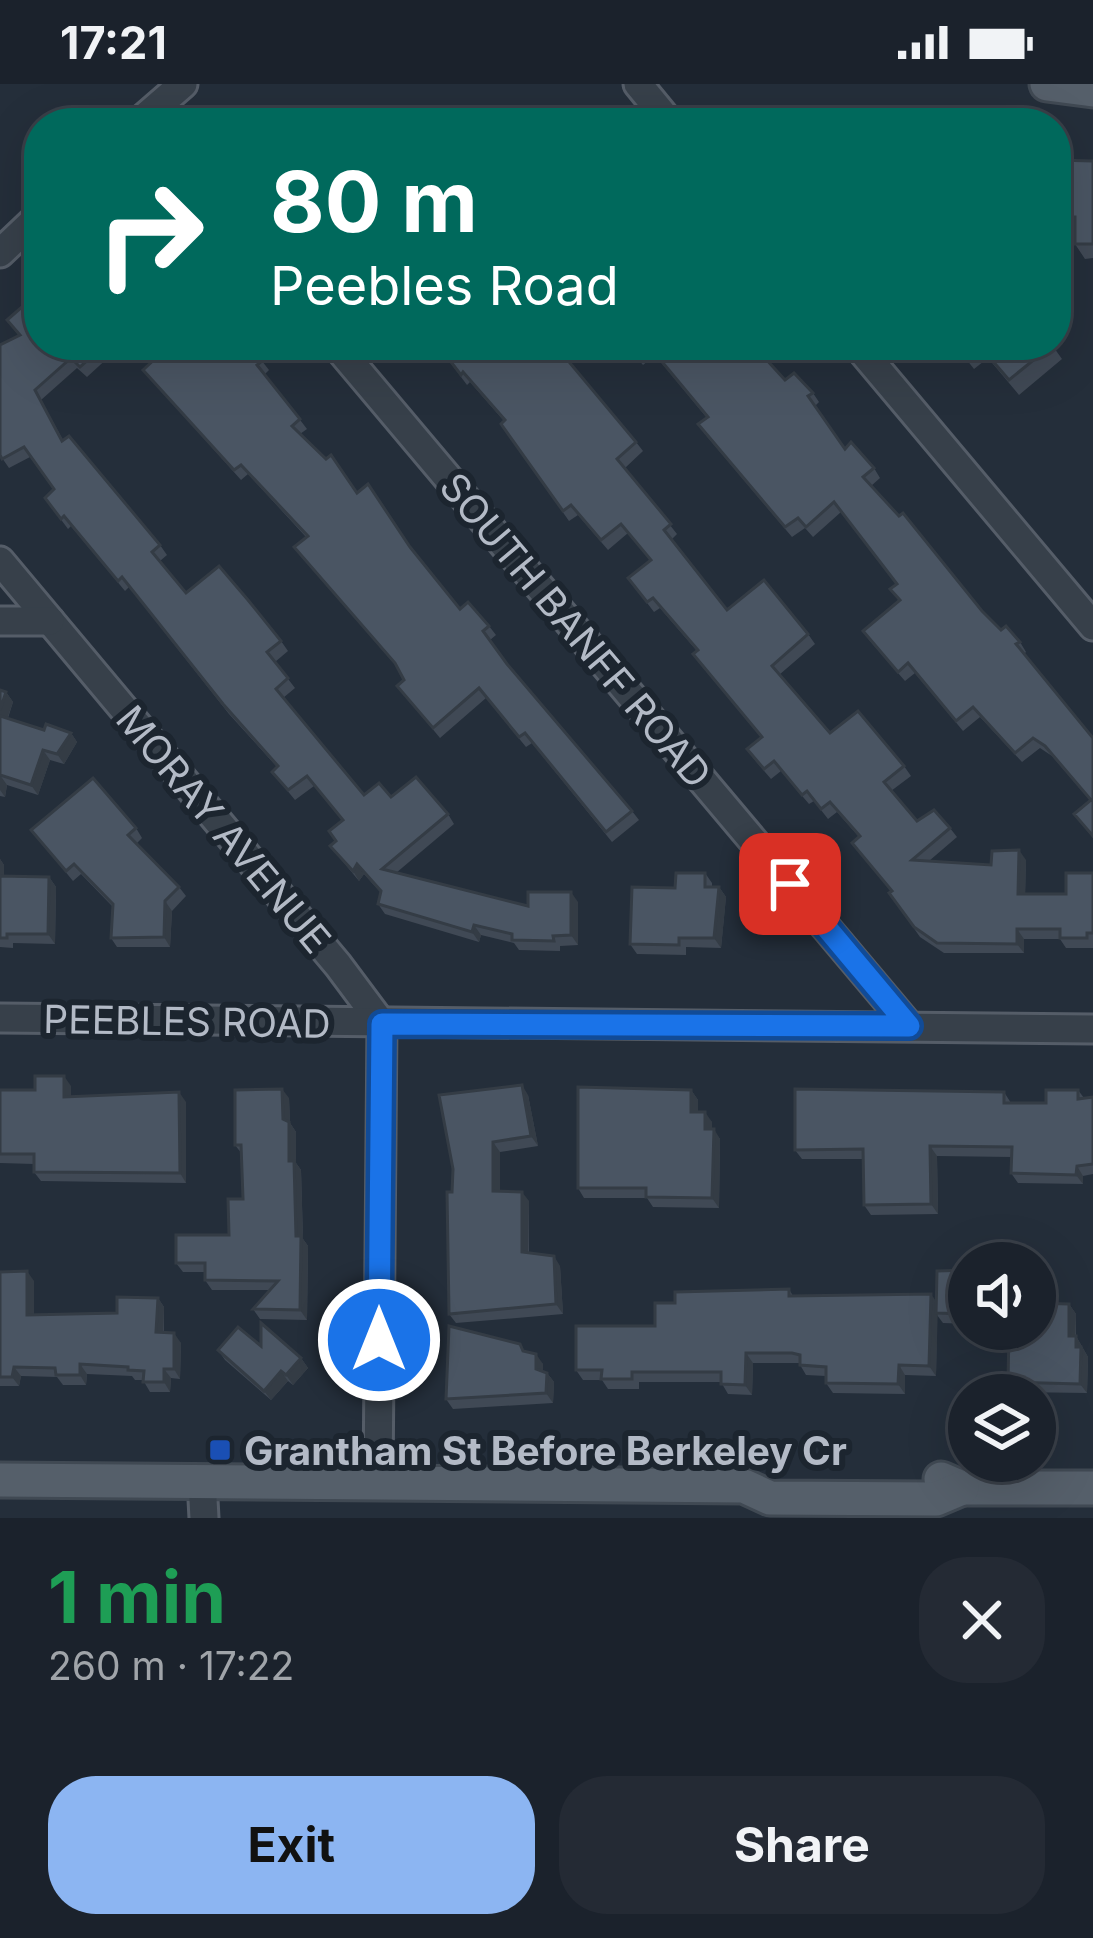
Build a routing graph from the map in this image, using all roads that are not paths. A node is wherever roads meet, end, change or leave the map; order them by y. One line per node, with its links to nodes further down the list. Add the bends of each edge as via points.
1 (183, 84): 5 (street)
2 (638, 84): 6 (street)
3 (1047, 84): 4 (main road)
4 (1093, 90)
5 (158, 108)
6 (658, 108)
7 (24, 230): 8 (street)
8 (0, 253)
9 (349, 360): 17 (street, SOUTH BANFF ROAD)
10 (870, 360): 14 (street)
11 (0, 561): 13 (street, MORAY AVENUE)
12 (0, 621): 13 (street)
13 (50, 621): 16 (street, MORAY AVENUE)
14 (1093, 626)
15 (0, 1018): 16 (street, PEEBLES ROAD)
16 (382, 1024): 17 (street, PEEBLES ROAD); 21 (street)
17 (909, 1026): 18 (street, PEEBLES ROAD)
18 (1093, 1029)
19 (0, 1480): 20 (main road)
20 (202, 1481): 21 (main road); 25 (street)
21 (378, 1483): 23 (main road, via 744,1486 769,1475)
22 (1093, 1488): 24 (main road, via 962,1488 937,1478)
23 (830, 1498): 24 (main road)
24 (866, 1498)
25 (204, 1518)

